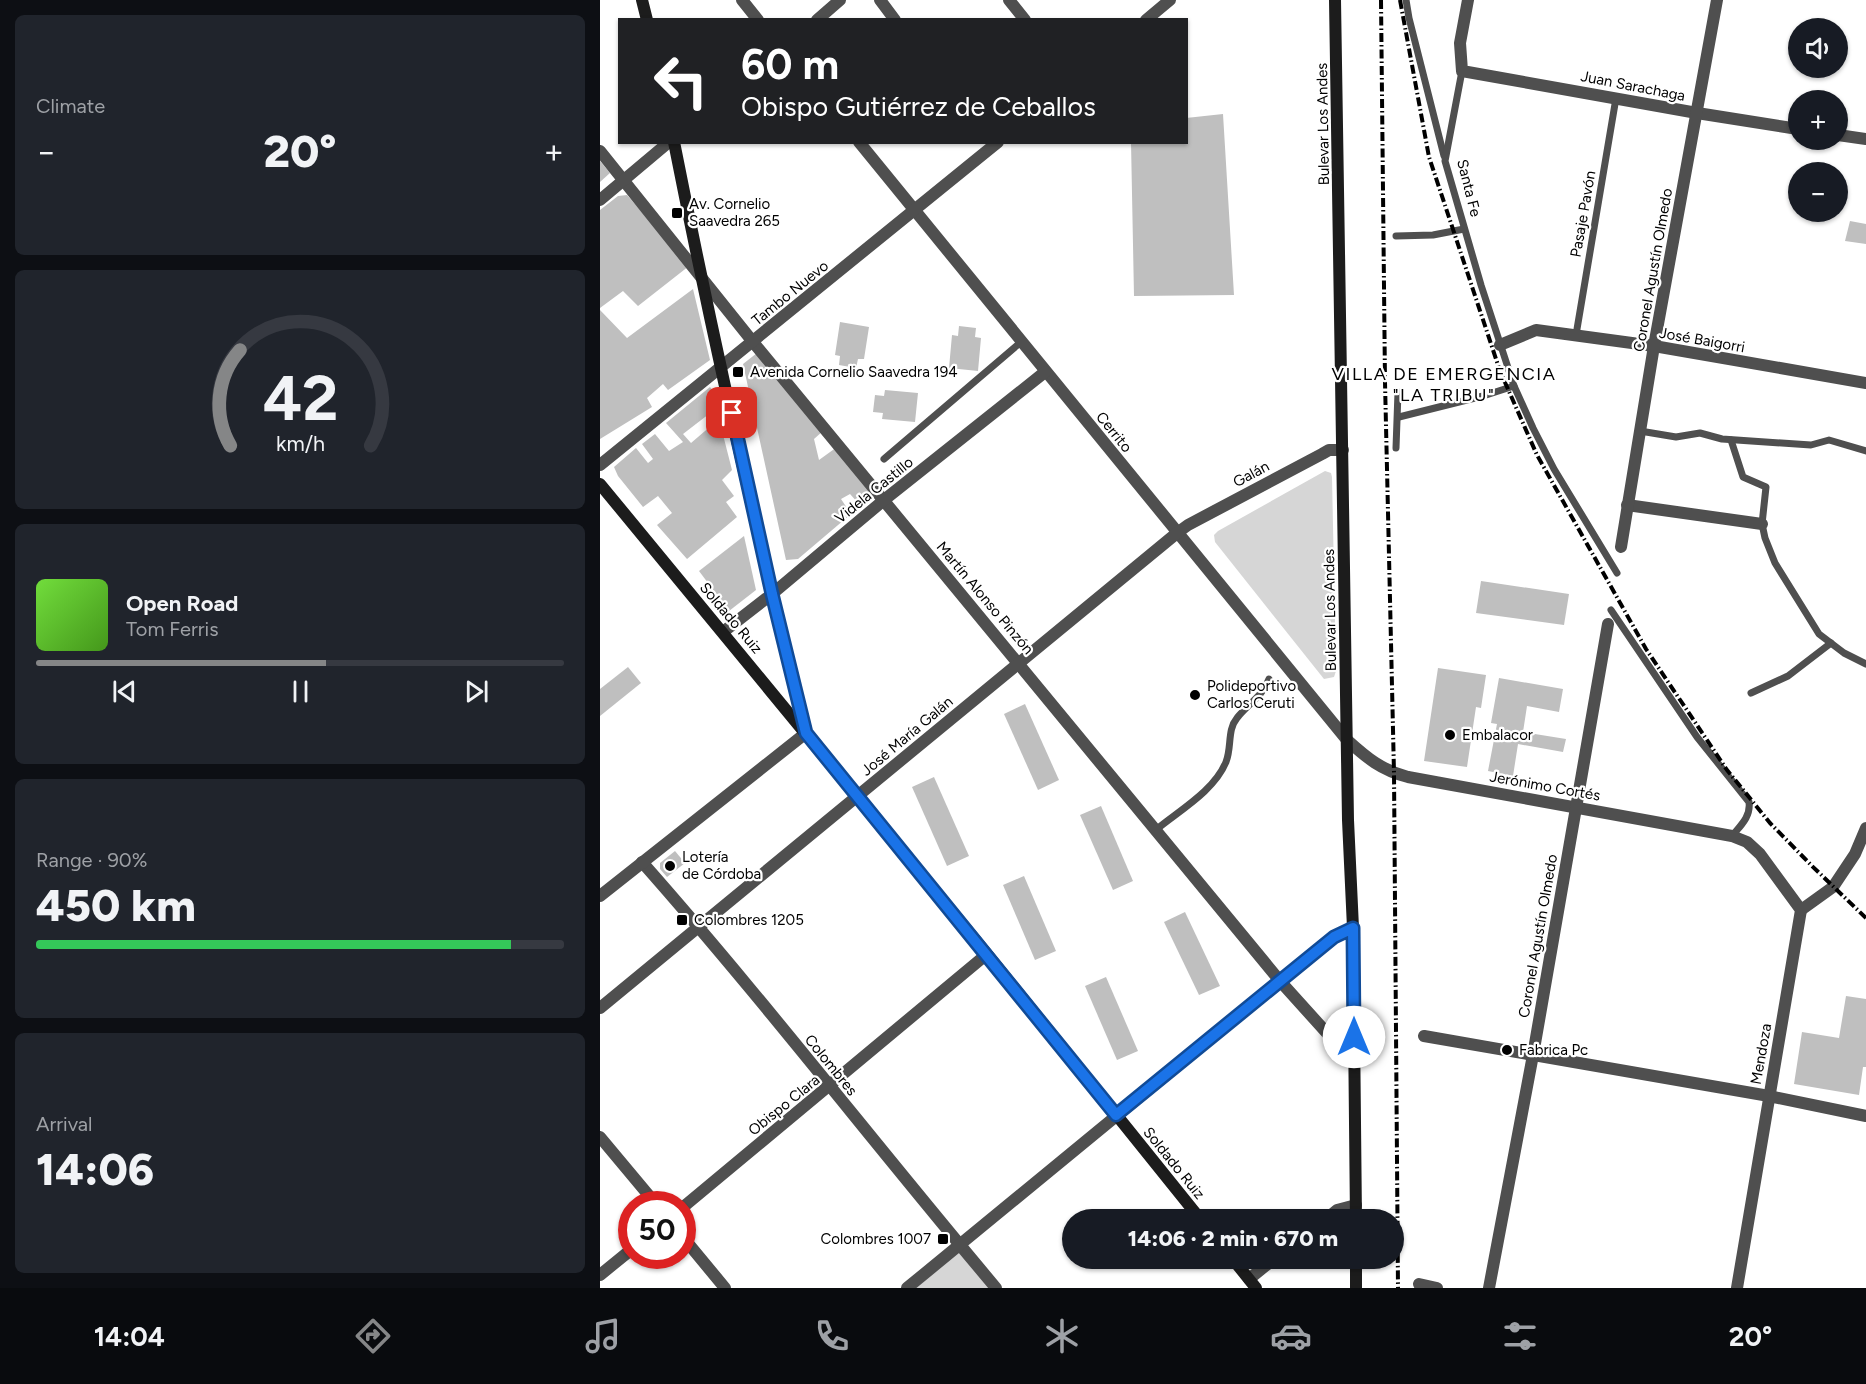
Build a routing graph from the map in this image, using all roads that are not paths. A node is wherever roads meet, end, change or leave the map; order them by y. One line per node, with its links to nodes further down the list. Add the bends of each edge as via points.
1 (642, 0): 11 (main road)
2 (742, 0): 12 (street)
3 (840, 0): 13 (street)
4 (880, 0): 14 (street)
5 (1009, 0): 15 (street)
6 (1170, 0): 16 (street)
7 (1335, 0): 49 (main road, Bulevar Los Andes)
8 (1406, 0): 28 (lane)
9 (1468, 0): 17 (street, Santa Fe, via 1460,44)
10 (1717, 0): 19 (street, Coronel Agustín Olmedo)
11 (646, 18)
12 (756, 18)
13 (819, 18)
14 (894, 18)
15 (1023, 18)
16 (1148, 18)
17 (1462, 71): 18 (street, Juan Sarachaga); 28 (lane, Santa Fe)
18 (1617, 97): 19 (street, Juan Sarachaga); 35 (lane, Pasaje Pavón)
19 (1697, 113): 20 (street, Juan Sarachaga); 39 (street, Coronel Agustín Olmedo)
20 (1788, 127)
21 (1848, 136): 22 (street)
22 (1866, 139)
23 (667, 144): 29 (street)
24 (674, 144): 34 (main road)
25 (861, 144): 31 (street, Cerrito)
26 (994, 144): 31 (street, Tambo Nuevo)
27 (600, 151): 29 (street, Martín Alonso Pinzón)
28 (1445, 161): 32 (lane, Santa Fe)
29 (624, 180): 30 (street); 34 (street, Martín Alonso Pinzón)
30 (600, 200)
31 (914, 210): 36 (street, Tambo Nuevo); 37 (street, Cerrito)
32 (1464, 229): 33 (lane); 38 (lane, Santa Fe)
33 (1396, 236)
34 (700, 275): 36 (street, Martín Alonso Pinzón); 40 (main road)
35 (1576, 335): 38 (street, José Baigorri, via 1536,330); 39 (street, José Baigorri)
36 (753, 342): 40 (street, Tambo Nuevo); 54 (street, Martín Alonso Pinzón)
37 (1021, 342): 41 (street, Cerrito); 51 (lane)
38 (1500, 345): 43 (lane, Santa Fe)
39 (1654, 346): 42 (street, José Baigorri); 46 (street, Coronel Agustín Olmedo)
40 (722, 368): 52 (street, Tambo Nuevo); 60 (main road)
41 (1045, 372): 54 (street, Videla Castillo); 57 (street, Cerrito)
42 (1866, 384)
43 (1514, 386): 45 (lane); 59 (lane, Santa Fe, via 1554,469)
44 (1398, 392): 45 (lane)
45 (1399, 417): 48 (lane)
46 (1640, 431): 47 (lane, via 1676,437 1700,433); 55 (street, Coronel Agustín Olmedo)
47 (1731, 440): 50 (lane, via 1811,445 1829,440); 56 (lane, via 1743,477 1766,487)
48 (1396, 448)
49 (1343, 450): 57 (street, Galán, via 1329,450); 70 (main road, Bulevar Los Andes)
50 (1866, 451)
51 (884, 459)
52 (600, 465)
53 (600, 483): 63 (main road, Soldado Ruiz)
54 (884, 500): 60 (street, Videla Castillo); 65 (street, Martín Alonso Pinzón)
55 (1628, 505): 56 (street); 58 (street, Coronel Agustín Olmedo)
56 (1762, 524): 64 (lane, via 1775,563 1819,634)
57 (1177, 533): 65 (street, José María Galán); 70 (street, Cerrito)
58 (1621, 547)
59 (1617, 573)
60 (772, 594): 63 (street, Videla Castillo); 69 (main road)
61 (1611, 610): 75 (lane, via 1697,737 1749,802 1748,815)
62 (1608, 624): 72 (street, Coronel Agustín Olmedo)
63 (723, 632): 69 (main road, Soldado Ruiz)
64 (1831, 643): 66 (lane); 68 (lane, via 1788,676)
65 (1018, 663): 71 (street, José María Galán); 74 (street, Martín Alonso Pinzón)
66 (1866, 664)
67 (1269, 679): 74 (lane, via 1231,728 1226,762 1214,782)
68 (1751, 693)
69 (806, 733): 71 (main road, Soldado Ruiz); 76 (street)
70 (1347, 740): 72 (street, Jerónimo Cortés, via 1374,763 1394,773); 80 (main road, Bulevar Los Andes)
71 (857, 797): 79 (street, José María Galán); 81 (main road, Soldado Ruiz)
72 (1576, 807): 75 (street, Jerónimo Cortés); 85 (street, Coronel Agustín Olmedo)
73 (1866, 828): 78 (street, via 1855,854 1833,887)
74 (1157, 829): 82 (street, Martín Alonso Pinzón)
75 (1732, 836): 78 (street, Jerónimo Cortés, via 1747,842 1760,854)
76 (642, 862): 77 (street); 79 (street, Colombres)
77 (600, 896)
78 (1800, 909): 88 (street, Mendoza)
79 (700, 927): 83 (street, José María Galán); 87 (street, Colombres)
80 (1353, 928): 82 (street, via 1334,937); 86 (main road, Bulevar Los Andes)
81 (987, 954): 87 (street, Obispo Clara); 89 (main road, Soldado Ruiz)
82 (1280, 981): 86 (street, Martín Alonso Pinzón); 89 (street)
83 (600, 1008)
84 (1424, 1036): 85 (street)
85 (1533, 1055): 88 (street); 113 (street, Coronel Agustín Olmedo)
86 (1354, 1058): 94 (main road, Bulevar Los Andes)
87 (829, 1087): 93 (street, Obispo Clara); 98 (street, Colombres)
88 (1769, 1096): 90 (street); 114 (street, Mendoza)
89 (1116, 1115): 95 (main road, Soldado Ruiz); 98 (street)
90 (1866, 1116)
91 (600, 1137): 92 (street)
92 (645, 1191)
93 (696, 1196)
94 (1356, 1205): 96 (street); 97 (main road, Bulevar Los Andes)
95 (1192, 1209)
96 (1341, 1209)
97 (1356, 1209)
98 (959, 1245): 108 (street); 109 (street, Colombres)
99 (696, 1253): 107 (street)
100 (618, 1261): 104 (street)
101 (1241, 1269): 105 (main road)
102 (1266, 1269): 105 (street)
103 (1356, 1269): 111 (main road)
104 (600, 1275)
105 (1253, 1284): 110 (main road)
106 (1419, 1284): 112 (street)
107 (724, 1288)
108 (907, 1288)
109 (996, 1288)
110 (1238, 1288)
111 (1356, 1288)
112 (1437, 1288)
113 (1489, 1288)
114 (1737, 1288)

